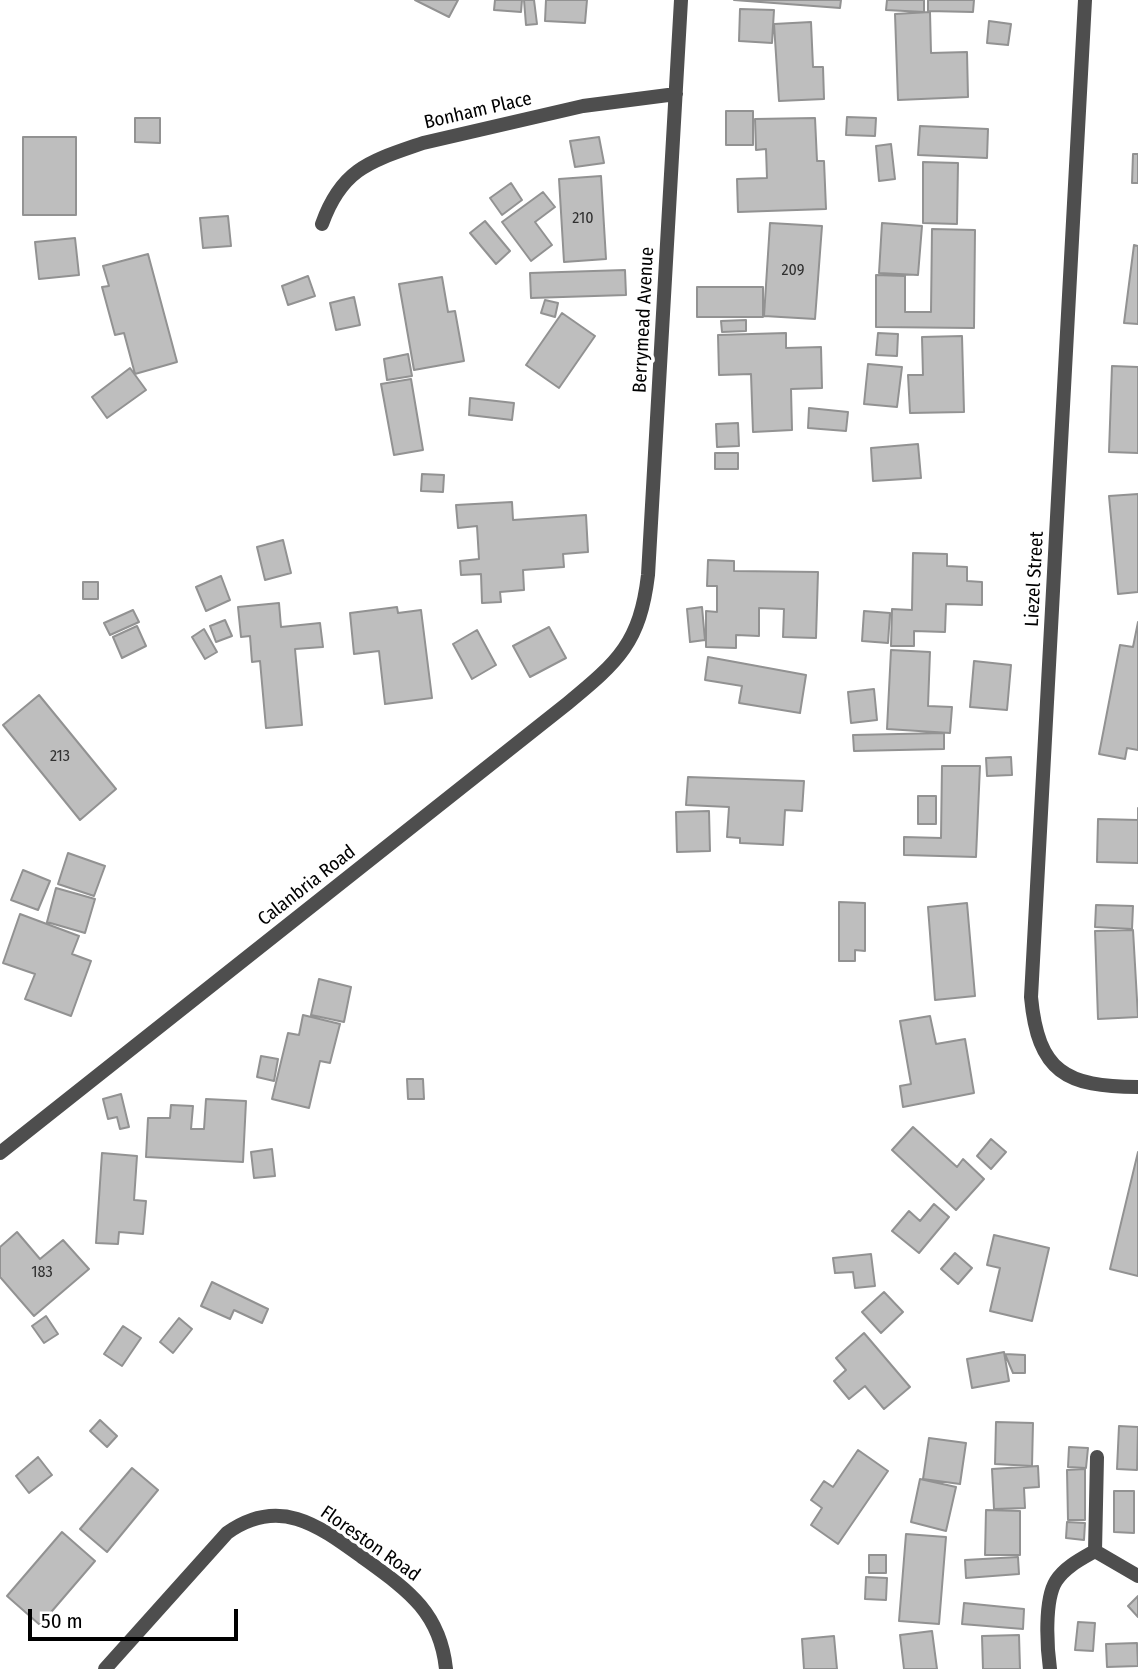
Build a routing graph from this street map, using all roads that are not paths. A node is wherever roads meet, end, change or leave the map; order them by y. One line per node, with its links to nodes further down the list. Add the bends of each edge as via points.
1 (681, 0): 3 (street, Berrymead Avenue)
2 (1085, 0): 6 (street, Liezel Street, via 1031,997 1040,1046 1065,1075 1092,1085)
3 (676, 94): 4 (street, Bonham Place, via 583,106 402,150 349,177 338,189); 5 (street, Berrymead Avenue, via 648,575 643,611)
4 (322, 224)
5 (631, 640): 7 (street, Calanbria Road, via 610,666 568,703)
6 (1138, 1087)
7 (0, 1153)
8 (1097, 1457): 9 (street)
9 (1095, 1551): 10 (street); 13 (street, via 1055,1582 1049,1609)
10 (1138, 1576)
11 (105, 1669): 12 (street, Floreston Road, via 227,1533 242,1522 281,1515 323,1529 397,1583 423,1608 440,1638)
12 (446, 1669)
13 (1050, 1669)

